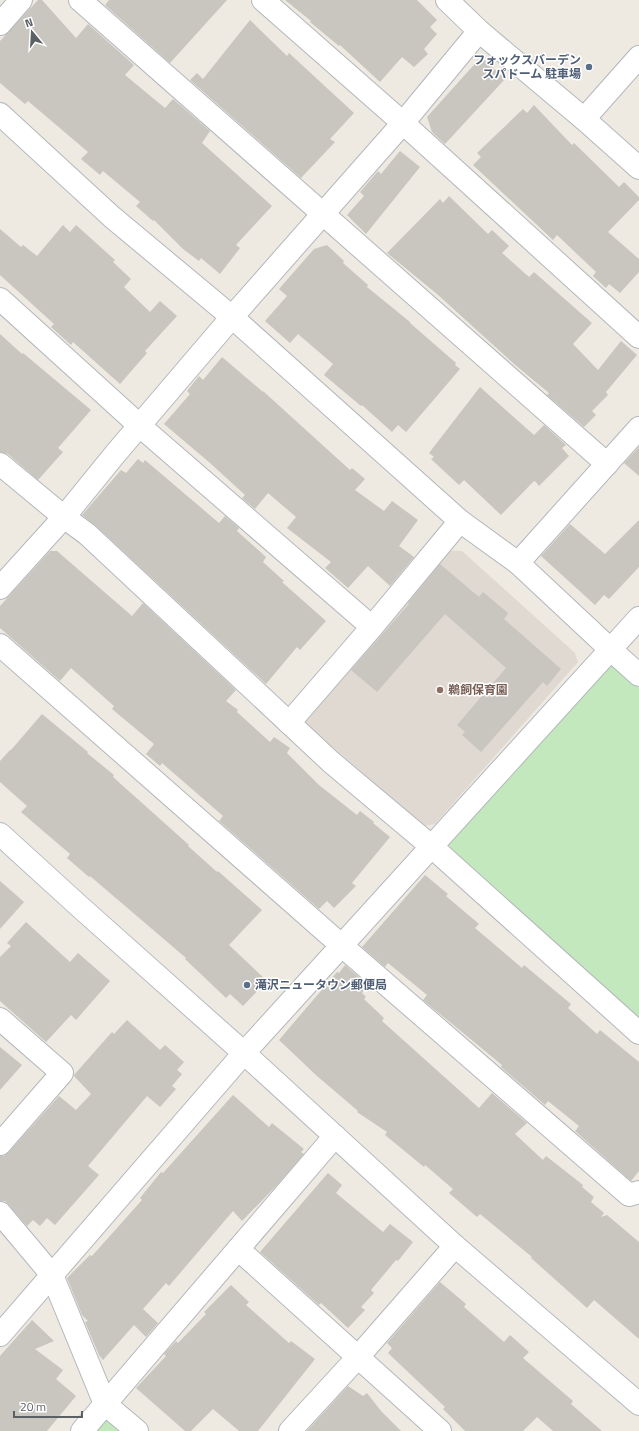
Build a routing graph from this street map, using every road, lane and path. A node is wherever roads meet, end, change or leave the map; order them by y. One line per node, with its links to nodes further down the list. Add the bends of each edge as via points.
1 (21, 0): 5 (street)
2 (80, 0): 12 (street)
3 (263, 0): 10 (street)
4 (447, 0): 6 (street)
5 (0, 24)
6 (479, 31): 9 (street); 10 (street)
7 (639, 57): 9 (street)
8 (0, 114): 14 (street, via 112,217)
9 (584, 119): 11 (street)
10 (403, 124): 12 (street); 15 (street)
11 (639, 168)
12 (323, 215): 14 (street); 19 (street)
13 (0, 299): 16 (street)
14 (232, 317): 16 (street); 21 (street)
15 (639, 337)
16 (140, 426): 20 (street); 25 (street)
17 (639, 428): 19 (street)
18 (0, 464): 20 (street)
19 (607, 464): 22 (street)
20 (64, 517): 23 (street); 29 (street, via 87,534)
21 (460, 521): 22 (street); 25 (street)
22 (518, 563): 27 (street)
23 (0, 588)
24 (639, 618): 27 (street)
25 (372, 627): 29 (street)
26 (0, 645): 32 (street)
27 (610, 649): 28 (street); 31 (street)
28 (639, 675)
29 (289, 723): 31 (street)
30 (0, 834): 35 (street)
31 (431, 846): 32 (street); 34 (street)
32 (341, 945): 35 (street); 38 (street, via 629,1195)
33 (0, 1019): 37 (street, via 62,1074)
34 (639, 1033)
35 (244, 1053): 36 (street); 42 (street)
36 (335, 1136): 40 (street); 41 (street)
37 (0, 1144)
38 (639, 1192)
39 (0, 1213): 42 (street)
40 (455, 1246): 44 (street); 46 (street)
41 (238, 1249): 44 (street); 45 (street)
42 (52, 1275): 43 (street); 45 (street)
43 (0, 1335)
44 (358, 1357): 49 (street); 50 (street)
45 (106, 1404): 47 (street); 48 (street)
46 (639, 1404)
47 (82, 1431)
48 (137, 1431)
49 (290, 1431)
50 (440, 1431)

